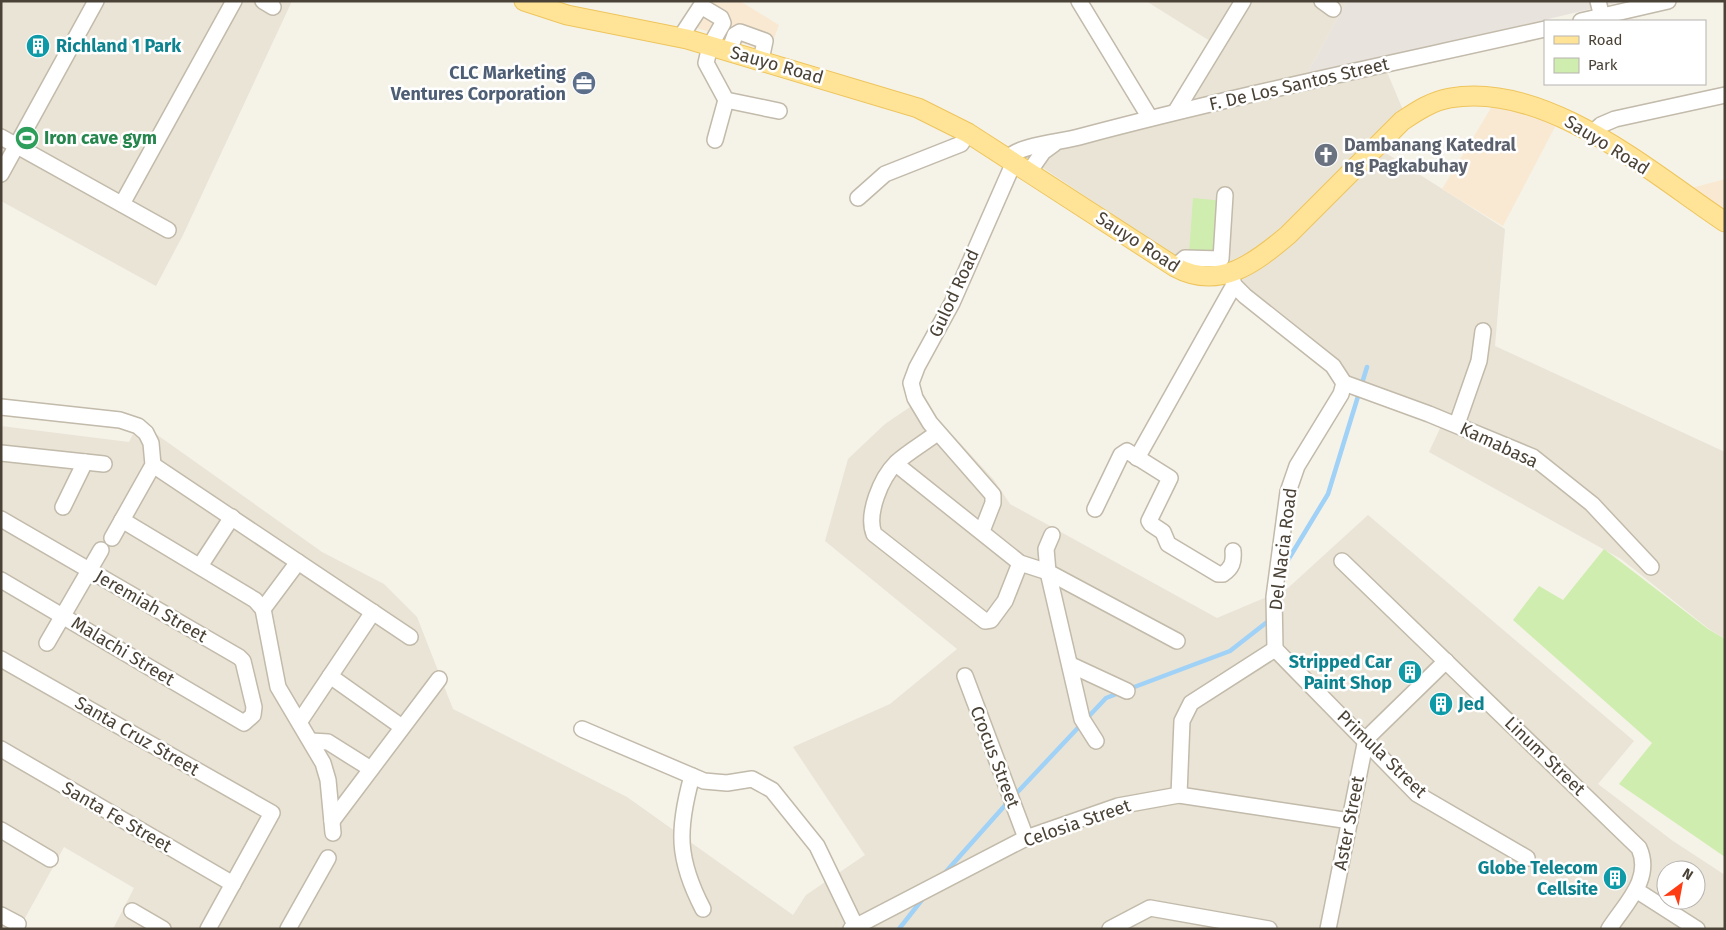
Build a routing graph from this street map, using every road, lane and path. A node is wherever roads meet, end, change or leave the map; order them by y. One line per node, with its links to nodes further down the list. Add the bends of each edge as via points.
1 (96, 1): 23 (street)
2 (234, 1): 29 (street)
3 (524, 1): 11 (main road, Sauyo Road, via 567,15)
4 (1079, 1): 17 (street)
5 (1243, 1): 16 (street)
6 (1598, 1): 8 (street)
7 (1668, 1): 8 (street)
8 (1602, 17): 9 (street)
9 (1586, 20)
10 (1544, 29): 16 (street, F. De Los Santos Street)
11 (680, 38): 12 (main road, Sauyo Road); 12 (street, via 703,6 723,20)
12 (710, 46): 14 (street, via 706,63); 18 (main road, Sauyo Road, via 918,108)
13 (1725, 95): 19 (street, via 1615,119 1600,125)
14 (726, 100): 15 (street); 21 (street)
15 (779, 111)
16 (1176, 111): 17 (street, F. De Los Santos Street)
17 (1150, 118): 22 (street, F. De Los Santos Street)
18 (968, 133): 24 (main road, Sauyo Road); 28 (street, via 961,144 885,174)
19 (1592, 133): 30 (main road, Sauyo Road); 33 (main road, Sauyo Road, via 1516,101 1491,97 1448,98 1424,106 1402,121 1288,235)
20 (1, 138): 23 (street)
21 (715, 140)
22 (1054, 144): 24 (street, F. De Los Santos Street, via 1020,149); 25 (street, F. De Los Santos Street, via 1043,152)
23 (17, 146): 26 (street); 29 (street)
24 (1011, 160): 25 (main road, Sauyo Road); 38 (street, Gulod Road, via 945,318 913,375 912,391)
25 (1029, 172): 32 (main road, Sauyo Road)
26 (1, 174)
27 (1225, 195): 32 (street, via 1221,259 1185,258)
28 (858, 198)
29 (122, 204): 31 (street)
30 (1725, 222)
31 (168, 230)
32 (1175, 267): 33 (main road, Sauyo Road, via 1196,276)
33 (1232, 279): 35 (street, via 1333,366); 40 (street)
34 (1483, 331): 37 (street, via 1479,361)
35 (1344, 383): 37 (street, Kamabasa); 69 (street, Del Nacia Road, via 1341,394 1297,466 1288,492 1274,596)
36 (1, 407): 43 (street, via 128,422 146,433 154,454)
37 (1457, 424): 59 (street, Kamabasa, via 1532,457 1592,504)
38 (933, 428): 44 (street); 50 (street, Gulod Road, via 992,495 993,503)
39 (1, 452): 41 (street)
40 (1137, 458): 46 (street, via 1127,452 1121,455); 54 (street, via 1170,478 1149,521 1163,532 1168,544 1218,574 1229,570 1234,561)
41 (85, 462): 42 (street); 45 (street)
42 (104, 464)
43 (153, 464): 47 (street); 49 (street)
44 (896, 464): 50 (street); 57 (street, via 878,493 872,512 874,534 979,618 991,620 998,613)
45 (63, 506)
46 (1095, 509)
47 (232, 517): 56 (street); 58 (street)
48 (1, 519): 60 (street, Jeremiah Street)
49 (122, 520): 52 (street); 58 (street)
50 (982, 530): 57 (street)
51 (1052, 535): 61 (street, via 1046,549)
52 (112, 538)
53 (101, 550): 60 (street)
54 (1233, 551)
55 (1342, 561): 71 (street, Linum Street)
56 (298, 562): 63 (street); 64 (street)
57 (1020, 563): 61 (street)
58 (200, 566): 63 (street, via 255,600)
59 (1651, 567)
60 (89, 570): 65 (street); 78 (street, Jeremiah Street, via 239,657 243,661 254,707 253,715)
61 (1048, 572): 67 (street); 72 (street)
62 (1, 580): 65 (street, Malachi Street)
63 (263, 609): 77 (street, via 278,687)
64 (373, 612): 66 (street); 73 (street)
65 (63, 616): 68 (street); 78 (street, Malachi Street)
66 (410, 637)
67 (1177, 641)
68 (47, 643)
69 (1274, 649): 81 (street, Primula Street); 87 (street, via 1191,703 1182,721)
70 (1, 659): 94 (street, Santa Cruz Street, via 272,814)
71 (1446, 660): 81 (street); 95 (street, Linum Street, via 1639,848 1644,864)
72 (1071, 665): 76 (street); 83 (street, via 1082,719)
73 (330, 676): 77 (street); 79 (street)
74 (965, 676): 90 (street, Crocus Street)
75 (439, 679): 79 (street)
76 (1127, 691)
77 (300, 721): 82 (street)
78 (244, 723)
79 (402, 727): 85 (street)
80 (582, 729): 86 (street)
81 (1366, 739): 88 (street, Aster Street); 92 (street, Primula Street, via 1417,794)
82 (311, 741): 85 (street, via 328,742); 85 (street, via 328,780 333,827)
83 (1096, 741)
84 (1, 749): 94 (street, Santa Fe Street)
85 (371, 769)
86 (692, 776): 96 (street, via 682,817 681,844 692,889); 100 (street, via 714,783 752,779 772,790 817,846)
87 (1179, 795): 88 (street, Celosia Street); 90 (street, Celosia Street, via 1118,806)
88 (1350, 821): 106 (street, Aster Street)
89 (1, 830): 93 (street)
90 (1026, 838): 100 (street, Celosia Street)
91 (328, 858): 103 (street)
92 (1527, 858)
93 (50, 859)
94 (233, 884): 102 (street)
95 (1636, 890): 107 (street); 108 (street)
96 (703, 909)
97 (132, 911): 101 (street)
98 (1, 915): 99 (street)
99 (18, 924)
100 (855, 928)
101 (163, 929)
102 (208, 929)
103 (288, 929)
104 (1110, 929): 105 (street, via 1150,908)
105 (1269, 929)
106 (1328, 929)
107 (1609, 929)
108 (1697, 929)

